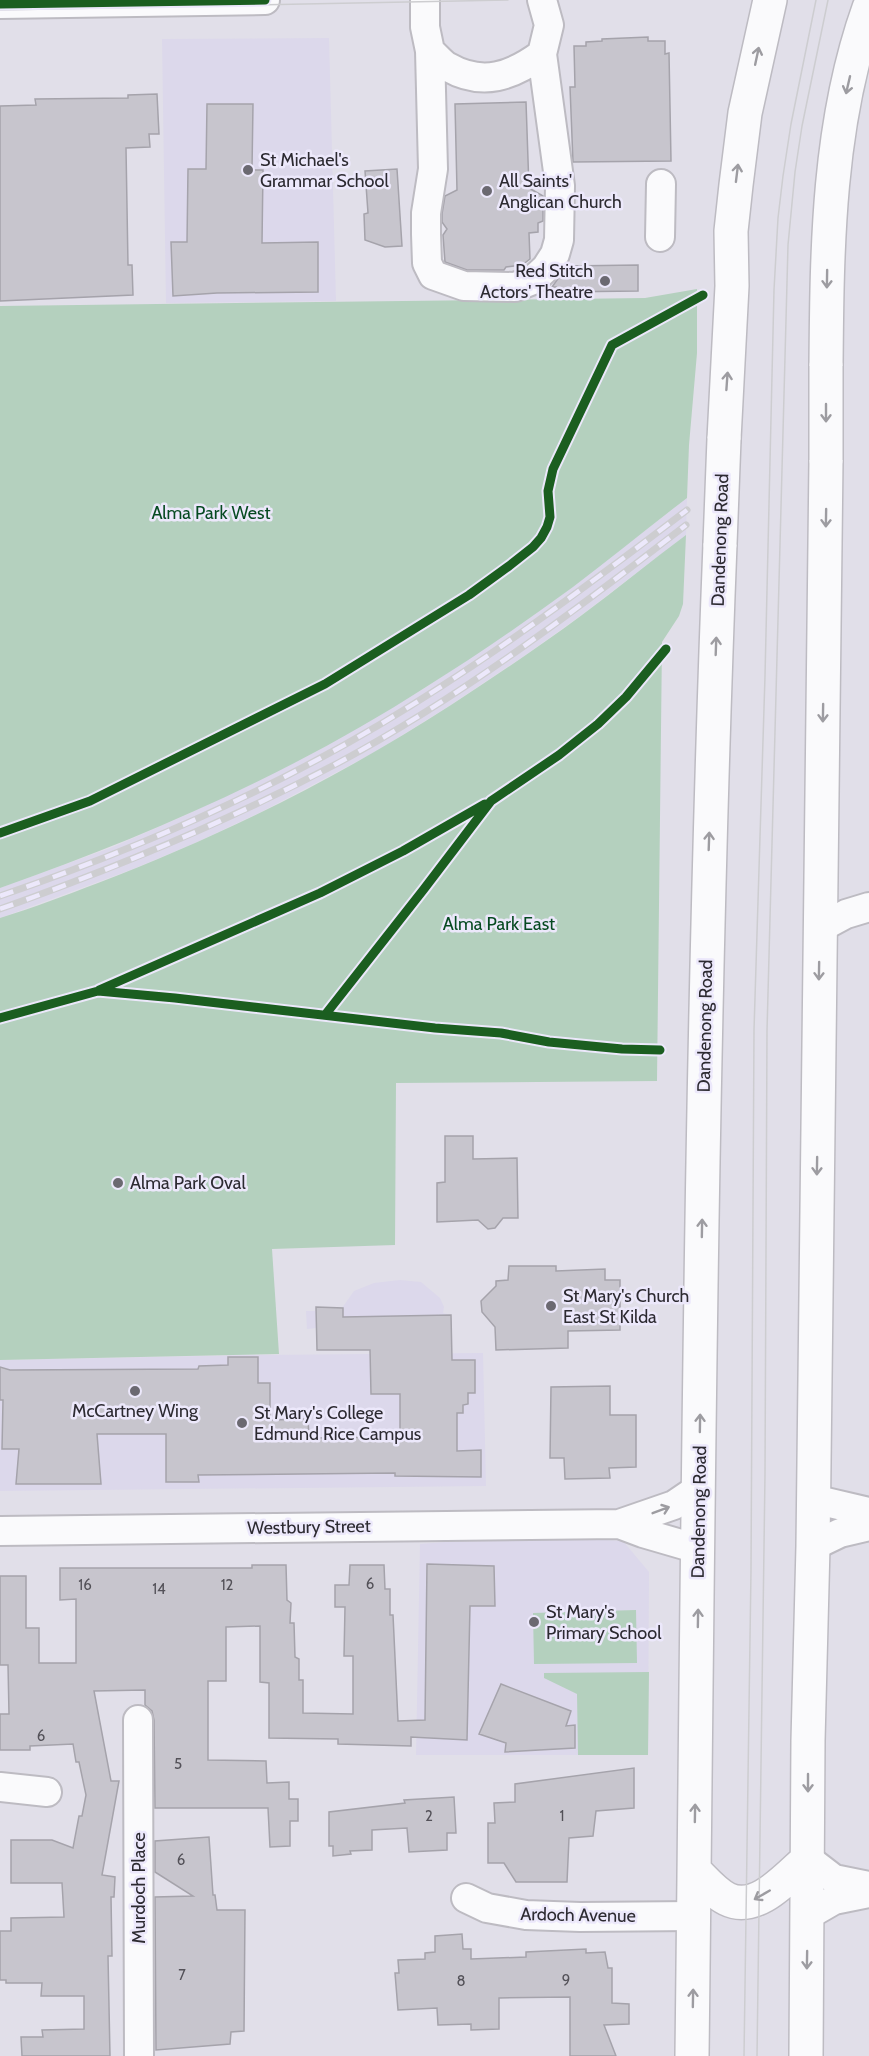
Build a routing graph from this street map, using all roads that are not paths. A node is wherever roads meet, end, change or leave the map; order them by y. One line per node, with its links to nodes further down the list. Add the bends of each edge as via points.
1 (265, 0): 5 (street)
2 (425, 0): 8 (street)
3 (542, 0): 9 (street, via 549,25)
4 (770, 0): 14 (highway, Dandenong Road, one-way to 4, bridge, via 707,911 731,231 745,113)
5 (0, 4)
6 (869, 8): 7 (highway)
7 (862, 50): 13 (highway, one-way to 13, bridge, via 843,105 827,273)
8 (430, 51): 9 (street, via 446,66 467,75 490,77 508,75); 9 (street, via 433,170 426,213 427,262 433,275 464,286 515,287 533,280 555,254 560,186)
9 (542, 54)
10 (661, 184): 11 (street)
11 (660, 237)
12 (869, 907): 13 (street)
13 (820, 928): 15 (highway, one-way to 15)
14 (699, 1488): 17 (street, Westbury Street, one-way to 14, via 674,1505); 21 (highway, Dandenong Road)
15 (813, 1499): 16 (street); 20 (highway)
16 (869, 1512)
17 (619, 1524): 19 (street, Westbury Street); 21 (street, Westbury Street)
18 (869, 1526): 20 (street, via 840,1533)
19 (0, 1531)
20 (813, 1546): 25 (highway, one-way to 25)
21 (698, 1549): 26 (highway, Dandenong Road, one-way to 21)
22 (138, 1720): 32 (street, Murdoch Place)
23 (0, 1788): 24 (street)
24 (47, 1792)
25 (808, 1859): 26 (highway, one-way to 26, via 766,1894 745,1902 720,1895); 27 (street, via 834,1879); 30 (highway)
26 (695, 1871): 31 (highway, Dandenong Road)
27 (869, 1886)
28 (869, 1893): 30 (street, via 834,1900)
29 (466, 1898): 31 (street, Ardoch Avenue, via 487,1908 526,1915)
30 (808, 1915): 34 (highway, one-way to 34)
31 (694, 1916): 33 (highway, Dandenong Road, one-way to 31)
32 (139, 2056)
33 (692, 2056)
34 (806, 2056)

